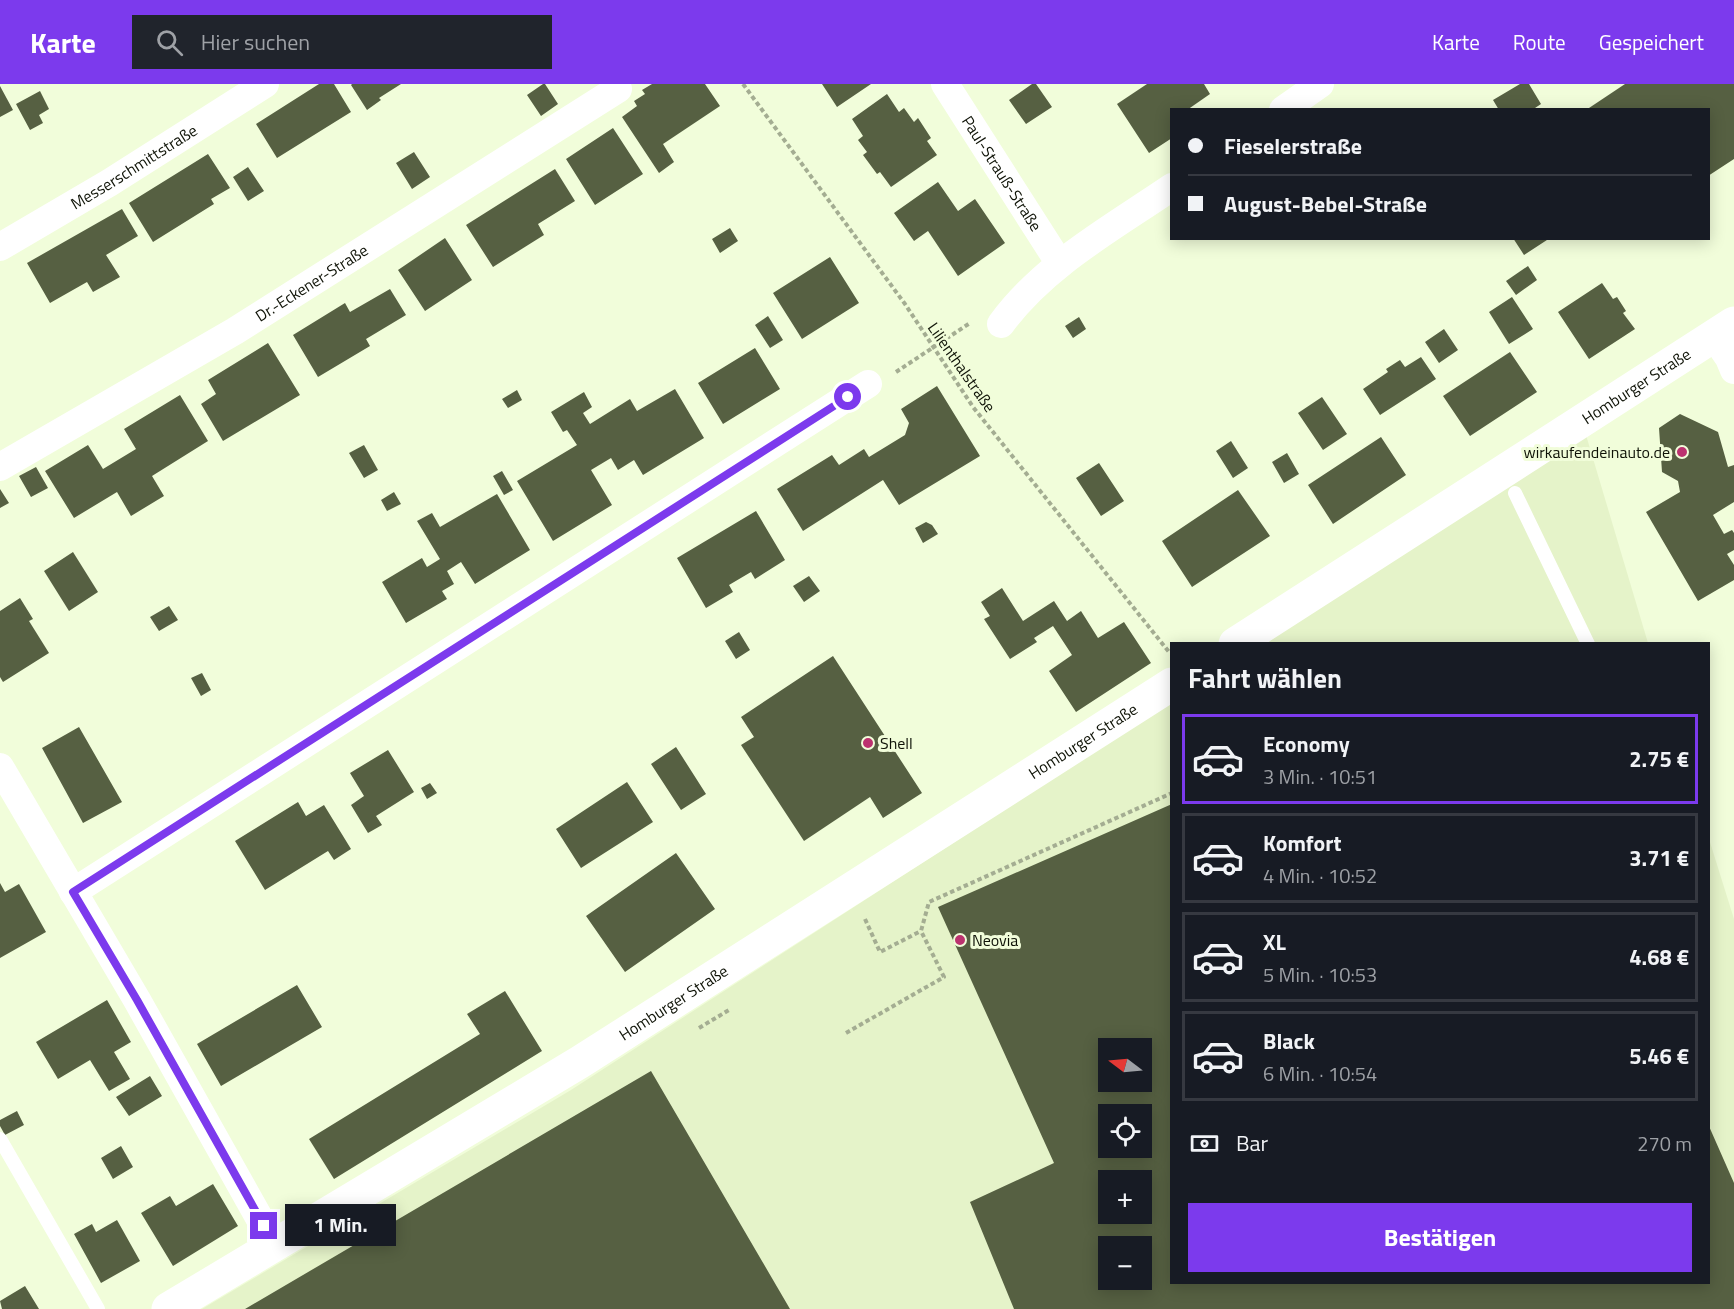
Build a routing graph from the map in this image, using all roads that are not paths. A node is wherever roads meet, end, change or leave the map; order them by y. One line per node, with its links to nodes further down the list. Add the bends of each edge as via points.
1 (266, 84): 7 (street, Messerschmittstraße)
2 (945, 84): 8 (street, Paul-Strauß-Straße)
3 (1320, 84): 5 (street)
4 (618, 89): 13 (street, Dr.-Eckener-Straße, via 235,331)
5 (1286, 108)
6 (1170, 188): 8 (street)
7 (0, 247)
8 (1060, 264): 9 (street, via 1031,288)
9 (1001, 324)
10 (1724, 329): 11 (street); 15 (main road, Homburger Straße)
11 (1734, 370)
12 (868, 384): 19 (street)
13 (0, 468)
14 (1515, 493): 16 (lane)
15 (1238, 642)
16 (1587, 642)
17 (1170, 685): 21 (main road, Homburger Straße, via 580,1062)
18 (0, 767): 19 (street)
19 (73, 892): 21 (street)
20 (0, 1139): 22 (lane)
21 (275, 1246): 23 (main road, Homburger Straße)
22 (98, 1309)
23 (168, 1309)

